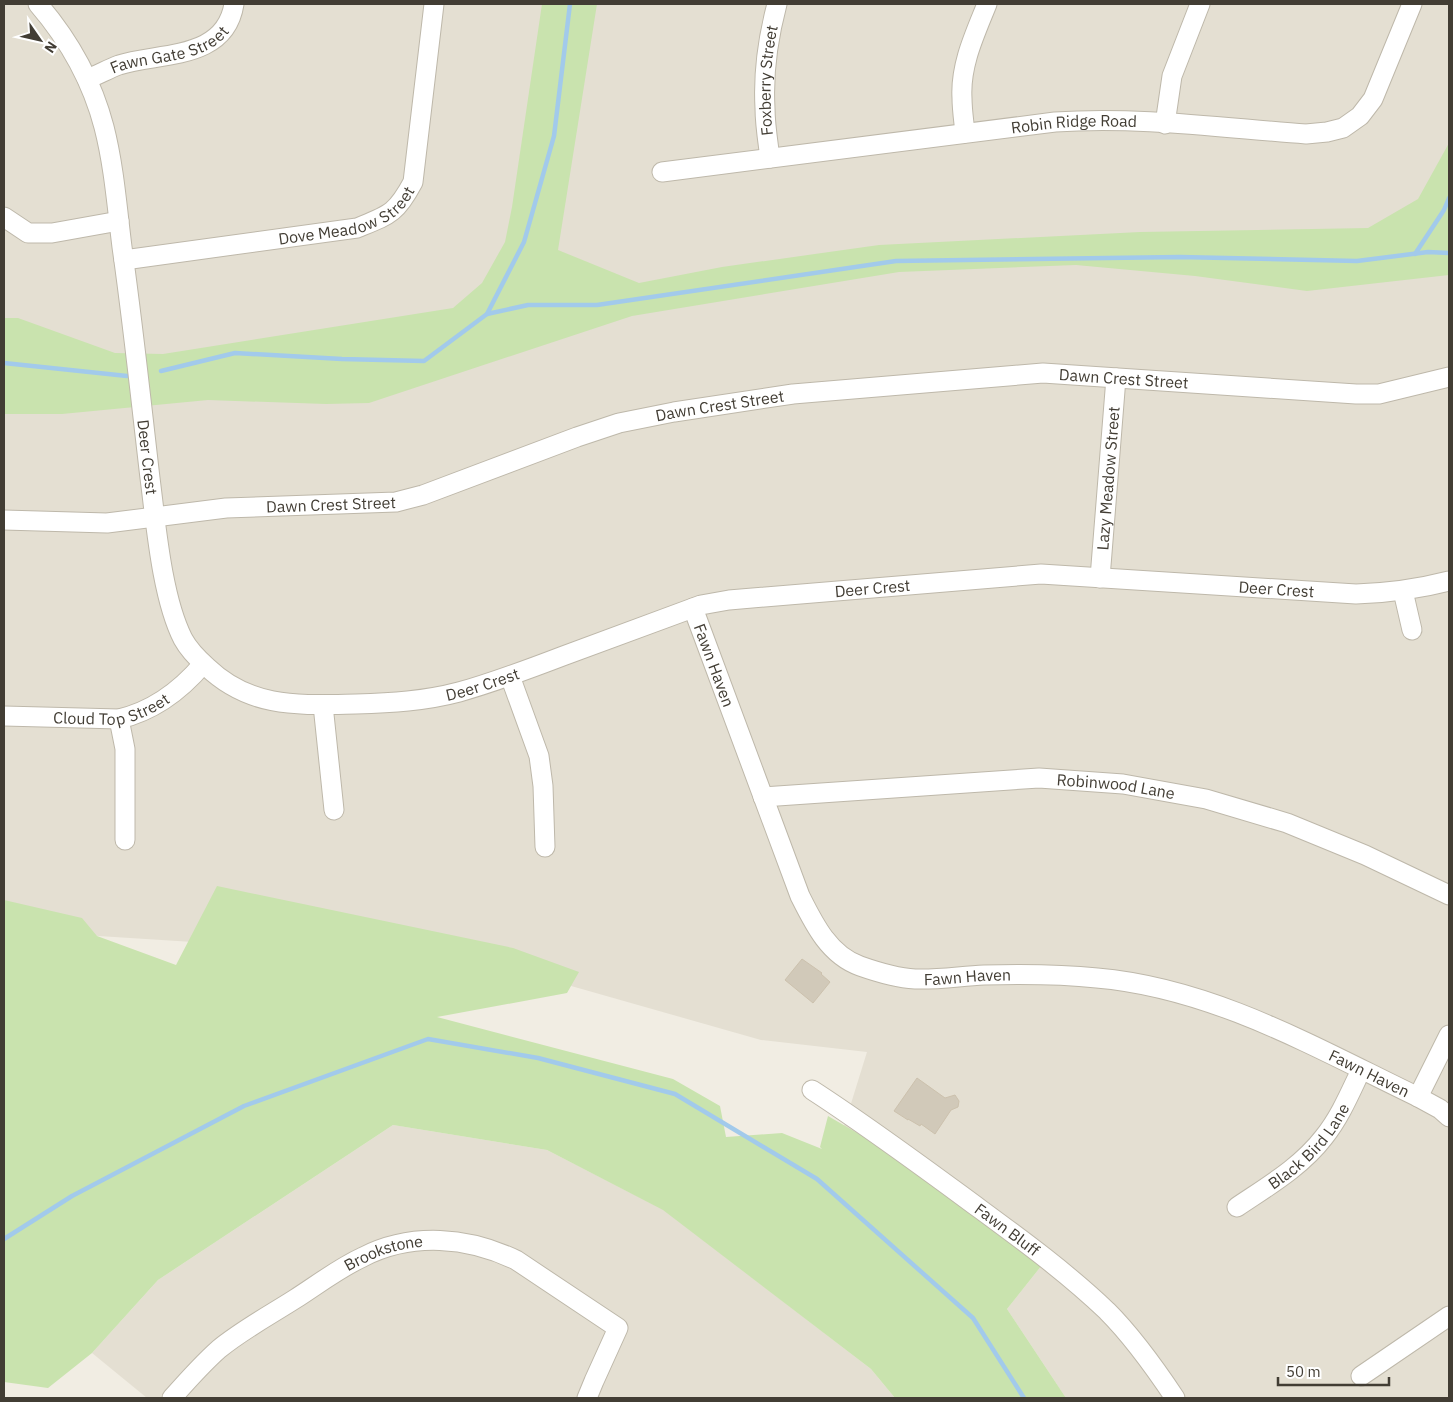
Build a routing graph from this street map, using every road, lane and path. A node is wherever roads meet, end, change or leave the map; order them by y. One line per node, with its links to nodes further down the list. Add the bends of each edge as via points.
1 (38, 4): 8 (street, Deer Crest, via 69,45)
2 (234, 4): 8 (street, Fawn Gate Street, via 222,31 205,45 179,54 120,65)
3 (434, 4): 15 (street, Dove Meadow Street, via 412,182 403,201 388,216 358,228)
4 (777, 4): 11 (street, Foxberry Street, via 765,74)
5 (987, 4): 10 (street, via 964,69 962,97)
6 (1200, 4): 9 (street, via 1172,76)
7 (1412, 4): 9 (street, Robin Ridge Road, via 1373,100 1360,116 1343,128 1306,134)
8 (87, 79): 14 (street, Deer Crest, via 104,128)
9 (1165, 124): 10 (street, Robin Ridge Road, via 1090,120)
10 (966, 133): 11 (street, Robin Ridge Road)
11 (770, 158): 12 (street, Robin Ridge Road)
12 (662, 172)
13 (4, 217): 14 (street, via 28,233 52,233)
14 (119, 221): 15 (street, Deer Crest)
15 (124, 260): 18 (street, Deer Crest)
16 (1449, 377): 17 (street, Dawn Crest Street, via 1379,394)
17 (1116, 378): 18 (street, Dawn Crest Street, via 1043,373 794,394 619,423 396,502 226,508); 20 (street, Lazy Meadow Street)
18 (155, 517): 19 (street, Dawn Crest Street, via 108,523); 25 (street, Deer Crest, via 172,610 183,639)
19 (4, 520)
20 (1100, 578): 22 (street, Deer Crest, via 1356,594); 23 (street, Deer Crest, via 1042,574 729,600)
21 (1449, 581): 22 (street, Deer Crest)
22 (1403, 591): 24 (street)
23 (694, 608): 26 (street, Deer Crest); 30 (street, Fawn Haven)
24 (1412, 630)
25 (203, 664): 27 (street, Deer Crest, via 236,689 262,700); 29 (street, Cloud Top Street, via 173,694 137,715)
26 (510, 676): 27 (street, Deer Crest, via 430,698); 33 (street, via 539,756)
27 (323, 704): 31 (street)
28 (4, 716): 29 (street, Cloud Top Street)
29 (120, 719): 32 (street, via 125,749)
30 (763, 797): 34 (street, Robinwood Lane, via 1039,778 1123,784 1206,799 1287,823 1365,854); 36 (street, Fawn Haven, via 812,921 826,942 858,965 913,979 1036,974 1099,978 1160,987 1282,1031)
31 (334, 810)
32 (124, 840)
33 (545, 848)
34 (1449, 895)
35 (1449, 1035): 38 (street)
36 (1361, 1070): 38 (street, Fawn Haven); 40 (street, Black Bird Lane, via 1335,1121 1312,1152)
37 (812, 1090): 45 (street, Fawn Bluff, via 902,1151 1058,1269 1108,1312 1151,1363)
38 (1418, 1097): 39 (street, Fawn Haven)
39 (1449, 1116)
40 (1237, 1207)
41 (1449, 1316): 42 (street)
42 (1361, 1376)
43 (172, 1398): 44 (street, Brookstone, via 220,1349 362,1257 396,1245 431,1240 466,1242 500,1252 532,1269 618,1328)
44 (587, 1398)
45 (1175, 1398)

